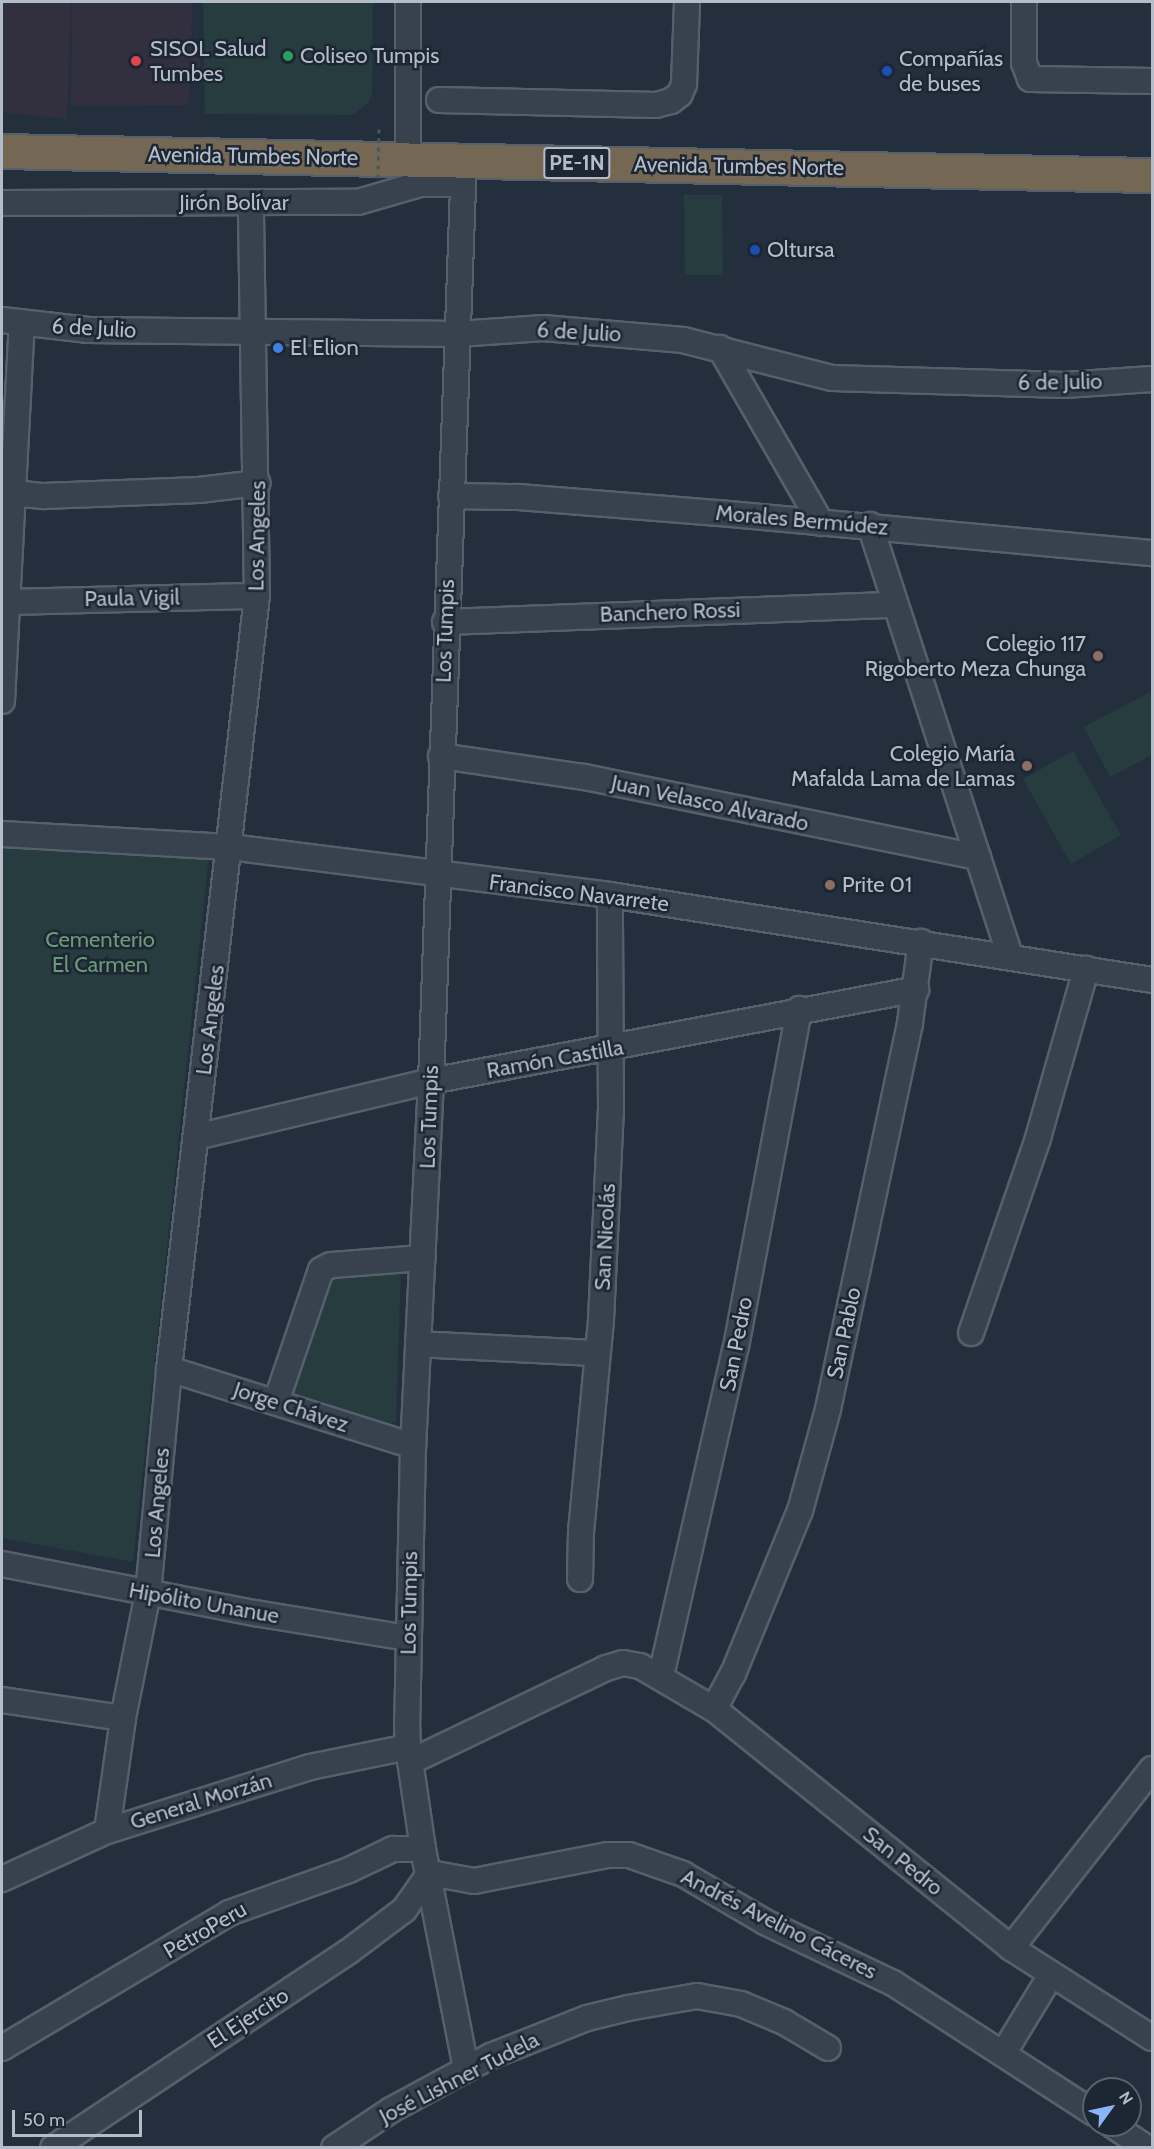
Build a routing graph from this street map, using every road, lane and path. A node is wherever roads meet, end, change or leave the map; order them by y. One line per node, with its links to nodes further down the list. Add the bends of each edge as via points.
1 (408, 2): 8 (street)
2 (687, 2): 5 (street, via 684,84 671,101 656,105)
3 (1024, 2): 4 (street, via 1024,63 1030,79)
4 (1152, 81)
5 (439, 100)
6 (379, 124): 13 (path, bridge)
7 (2, 131): 8 (highway, Avenida Tumbes Norte / PE-1N)
8 (408, 149): 9 (highway, Avenida Tumbes Norte / PE-1N); 10 (highway, Avenida Tumbes Norte / PE-1N); 11 (highway, Avenida Tumbes Norte / PE-1N)
9 (2, 151)
10 (1152, 154)
11 (463, 172): 12 (highway, Avenida Tumbes Norte / PE-1N); 15 (street, Jirón Bolívar, via 358,202); 18 (street, Los Tumpis)
12 (1152, 175)
13 (378, 178)
14 (2, 203): 15 (street, Jirón Bolívar)
15 (251, 204): 17 (street, Los Angeles)
16 (12, 322): 17 (street, 6 de Julio, via 88,330); 22 (street)
17 (255, 330): 18 (street, 6 de Julio); 21 (street, Los Angeles)
18 (459, 334): 19 (street, 6 de Julio, via 543,328 683,340); 23 (street, Los Tumpis)
19 (720, 348): 20 (street, 6 de Julio, via 832,378 1065,385); 24 (street)
20 (1152, 379)
21 (258, 483): 22 (street, via 199,490 43,496); 27 (street, Los Angeles)
22 (13, 493): 28 (street)
23 (452, 496): 24 (street, Morales Bermúdez, via 518,497); 30 (street, Los Tumpis)
24 (821, 523): 25 (street, Morales Bermúdez)
25 (870, 525): 26 (street, Morales Bermúdez); 29 (street)
26 (1152, 553)
27 (257, 596): 28 (street, Paula Vigil); 34 (street, Los Angeles)
28 (7, 602): 31 (street)
29 (895, 605): 30 (street, Banchero Rossi); 35 (street)
30 (445, 622): 32 (street, Los Tumpis)
31 (2, 701)
32 (441, 756): 35 (street, Juan Velasco Alvarado, via 584,777); 36 (street, Los Tumpis)
33 (2, 834): 34 (street, Francisco Navarrete)
34 (230, 847): 36 (street, Francisco Navarrete); 46 (street, Los Angeles)
35 (978, 857): 39 (street)
36 (437, 876): 37 (street, Francisco Navarrete); 45 (street, Los Tumpis)
37 (610, 895): 38 (street, Francisco Navarrete); 44 (street, San Nicolás)
38 (921, 942): 39 (street, Francisco Navarrete); 42 (street, San Pablo)
39 (1010, 957): 40 (street, Francisco Navarrete)
40 (1086, 969): 41 (street, Francisco Navarrete); 48 (street, via 1038,1138)
41 (1152, 980)
42 (916, 989): 43 (street, Ramón Castilla); 60 (street, San Pablo, via 828,1409 800,1511 733,1674)
43 (799, 1009): 44 (street, Ramón Castilla); 58 (street, San Pedro, via 736,1347)
44 (609, 1050): 45 (street, Ramón Castilla); 50 (street, San Nicolás, via 611,1111)
45 (431, 1081): 46 (street, Ramón Castilla); 47 (street, Los Tumpis)
46 (196, 1137): 51 (street, Los Angeles)
47 (423, 1258): 49 (street, Los Tumpis); 52 (street, via 332,1265 321,1270)
48 (971, 1333)
49 (418, 1344): 50 (street); 53 (street, Los Tumpis)
50 (597, 1353): 55 (street, San Nicolás)
51 (169, 1369): 52 (street, Jorge Chávez); 56 (street, Los Angeles)
52 (276, 1402): 53 (street, Jorge Chávez)
53 (413, 1446): 57 (street, Los Tumpis)
54 (2, 1564): 56 (street, Hipólito Unanue)
55 (580, 1579)
56 (148, 1593): 57 (street, Hipólito Unanue); 61 (street, Los Angeles)
57 (408, 1638): 62 (street, Los Tumpis)
58 (661, 1676): 60 (street, San Pedro); 62 (street, San Pedro, via 623,1663 606,1668)
59 (2, 1700): 61 (street)
60 (714, 1709): 68 (street, San Pedro)
61 (123, 1718): 64 (street, Los Angeles)
62 (409, 1754): 64 (street, General Morzán, via 310,1767); 65 (street, Los Tumpis)
63 (1152, 1769): 68 (street)
64 (107, 1831): 67 (street, General Morzán)
65 (423, 1849): 66 (street, Los Tumpis); 71 (street, PetroPeru, via 393,1849 349,1870 229,1913)
66 (430, 1873): 73 (street, Andrés Avelino Cáceres, via 474,1881 608,1855 655,1862 765,1922 894,1983); 74 (street, Los Tumpis); 76 (street, El Ejercito, via 404,1910 348,1952)
67 (2, 1879)
68 (1011, 1948): 69 (street, San Pedro)
69 (1051, 1975): 70 (street, San Pedro); 73 (street)
70 (1152, 2038)
71 (2, 2048)
72 (828, 2048): 74 (street, José Lishner Tudela, via 784,2022 741,2004 697,1996 587,2018)
73 (1003, 2054): 75 (street, Andrés Avelino Cáceres)
74 (466, 2069): 77 (street, José Lishner Tudela)
75 (1082, 2105)
76 (52, 2148)
77 (334, 2148)

